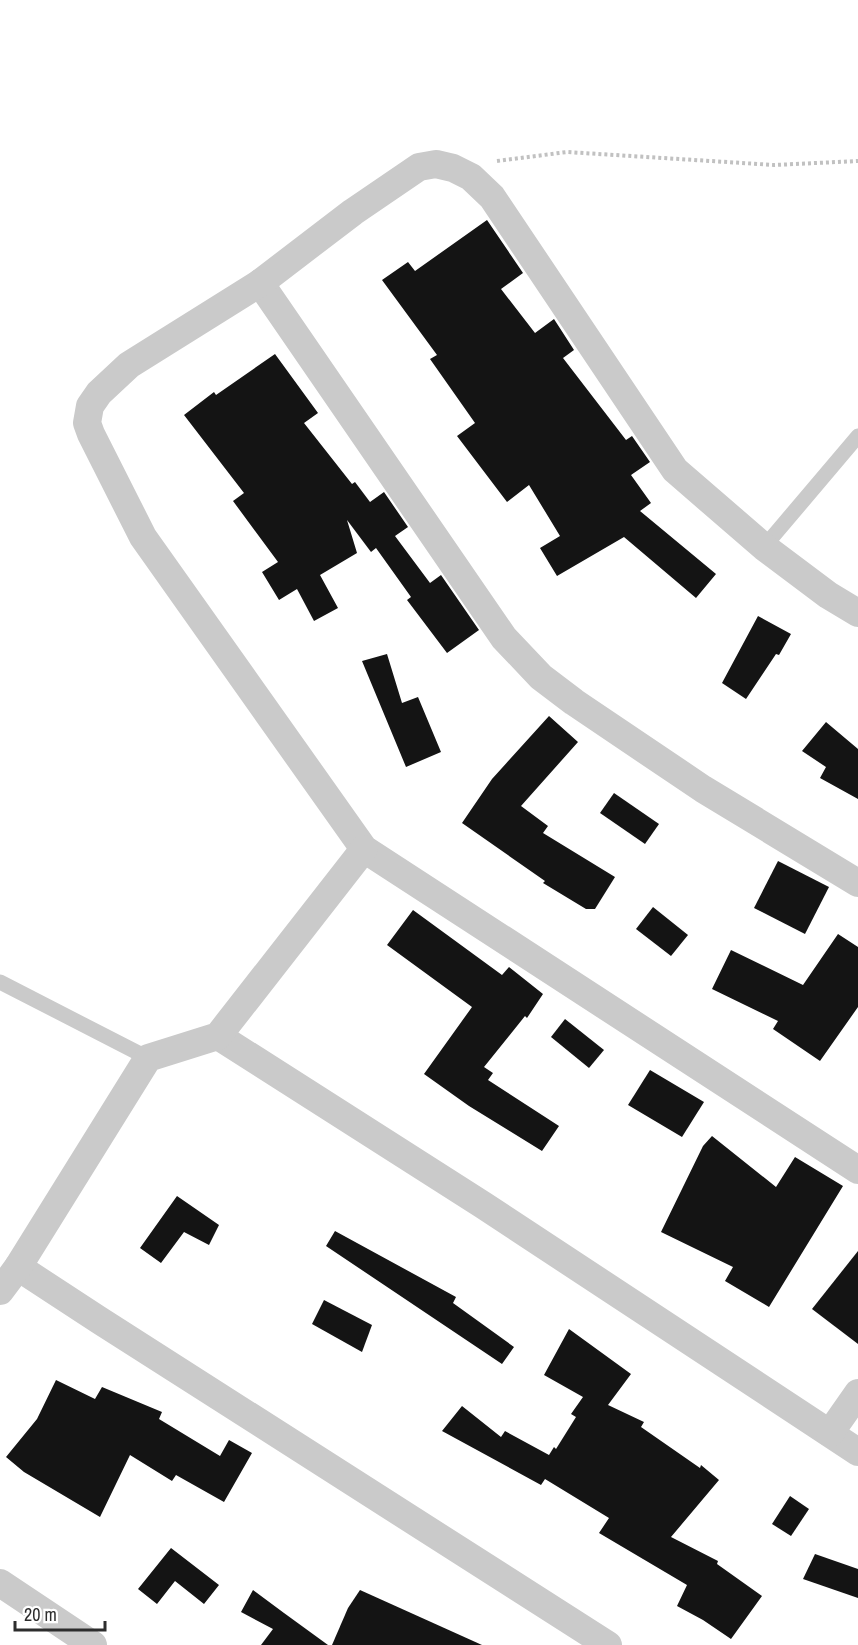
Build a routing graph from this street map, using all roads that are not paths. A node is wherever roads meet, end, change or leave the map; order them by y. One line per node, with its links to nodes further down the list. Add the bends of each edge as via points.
1 (260, 283): 3 (street, via 352,212 419,167 436,164 471,177 492,197 675,470); 5 (street, via 129,365 99,393 90,406 87,423 143,537); 6 (street, via 504,638 541,677 703,789)
2 (858, 436): 3 (lane)
3 (764, 547): 4 (street)
4 (858, 614)
5 (364, 849): 8 (street); 10 (street)
6 (858, 883)
7 (0, 982): 9 (lane)
8 (218, 1036): 9 (street); 14 (street)
9 (148, 1058): 11 (street)
10 (858, 1170)
11 (18, 1267): 12 (street); 18 (street)
12 (0, 1291)
13 (858, 1393): 14 (street)
14 (830, 1433): 15 (street)
15 (858, 1452)
16 (0, 1583): 17 (street)
17 (93, 1645)
18 (608, 1645)

